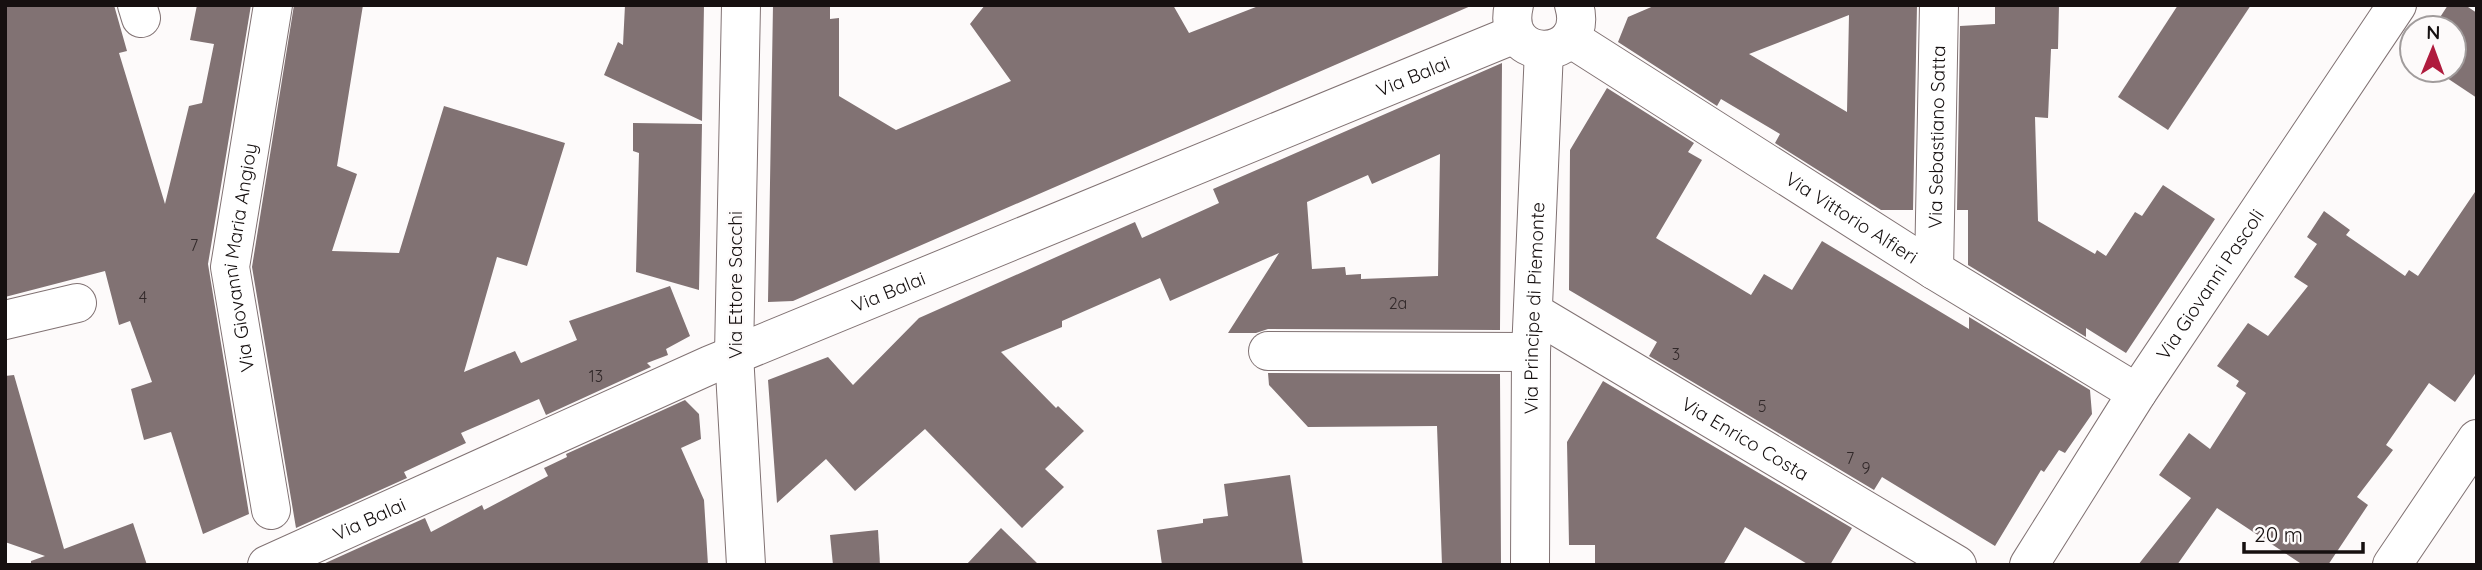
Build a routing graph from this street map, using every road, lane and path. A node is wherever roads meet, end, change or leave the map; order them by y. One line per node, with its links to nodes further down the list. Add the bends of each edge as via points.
1 (273, 5): 15 (street, Via Giovanni Maria Angioy, via 230,267)
2 (741, 5): 12 (street, Via Ettore Sacchi)
3 (1939, 5): 6 (street, Via Sebastiano Satta)
4 (2397, 5): 13 (street, Via Giovanni Pascoli)
5 (1544, 17): 6 (street, Via Vittorio Alfieri); 8 (street, Via Principe di Piemonte); 12 (street, Via Balai)
6 (1934, 270): 13 (street, Via Vittorio Alfieri)
7 (77, 303): 9 (street)
8 (1533, 312): 11 (street, Via Principe di Piemonte); 19 (street, Via Enrico Costa)
9 (5, 320)
10 (1268, 351): 11 (street)
11 (1531, 352): 18 (street, Via Principe di Piemonte)
12 (734, 354): 16 (street, Via Balai); 17 (street, Via Ettore Sacchi)
13 (2137, 393): 20 (street, Via Giovanni Pascoli)
14 (2477, 439): 21 (street)
15 (271, 510)
16 (282, 562)
17 (746, 565)
18 (1530, 565)
19 (1957, 565)
20 (2029, 565)
21 (2392, 565)

